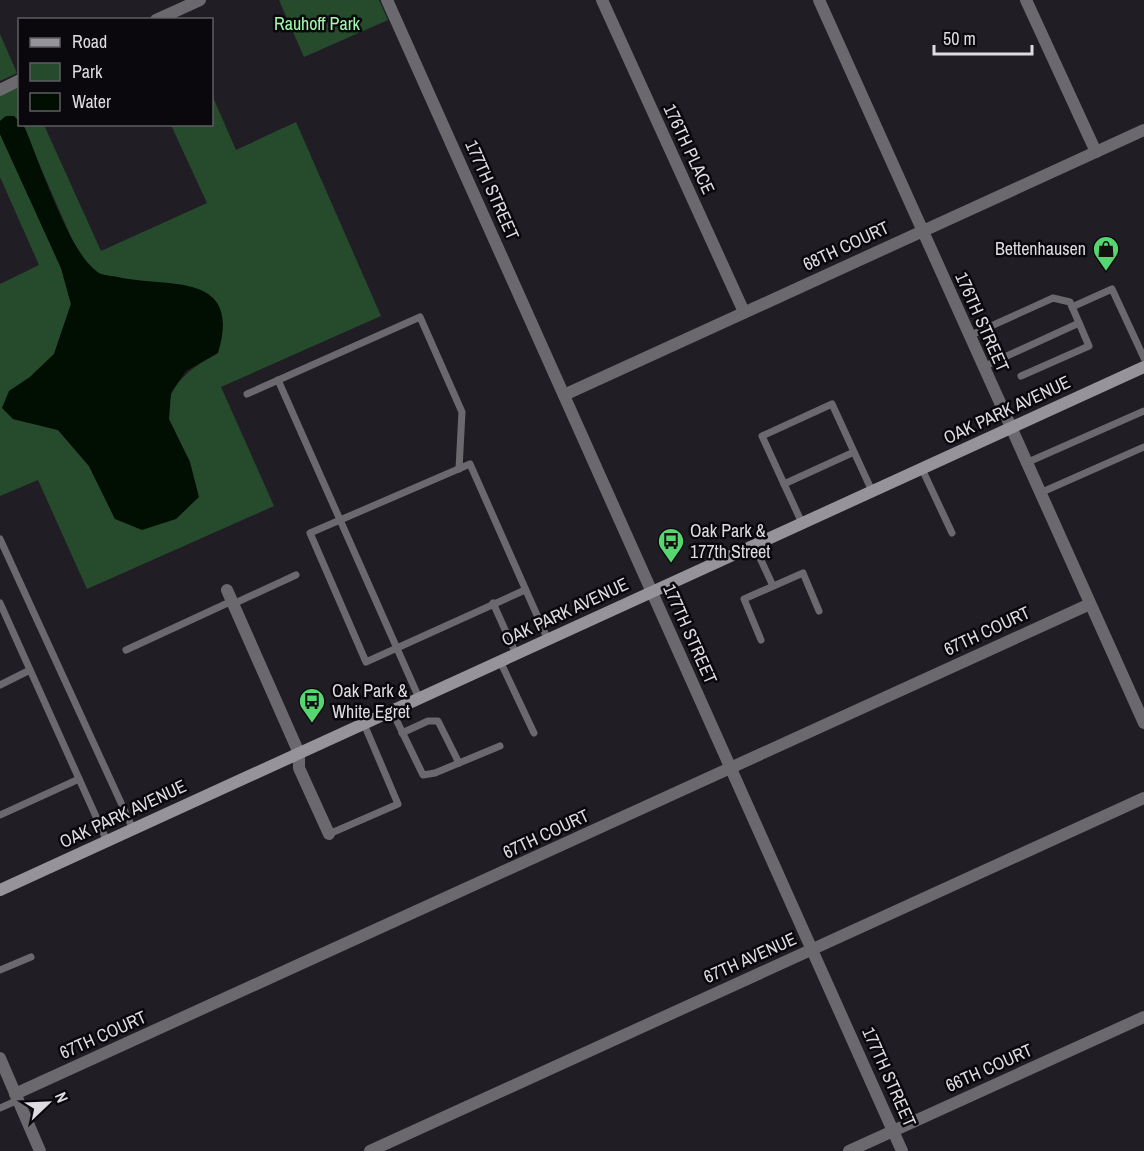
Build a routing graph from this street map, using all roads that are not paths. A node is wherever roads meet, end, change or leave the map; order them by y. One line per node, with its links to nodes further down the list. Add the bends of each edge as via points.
1 (200, 0): 6 (street)
2 (387, 0): 22 (street, 177TH STREET)
3 (602, 0): 13 (street, 176TH PLACE)
4 (819, 0): 11 (street, 176TH STREET)
5 (1026, 0): 10 (street)
6 (160, 18)
7 (18, 82): 8 (street)
8 (0, 90)
9 (1144, 130): 10 (street, 68TH COURT)
10 (1096, 152): 11 (street, 68TH COURT)
11 (922, 231): 13 (street, 68TH COURT); 15 (street, 176TH STREET)
12 (1072, 307): 14 (lane); 15 (lane, via 1070,302 1053,298); 16 (lane, via 1112,288)
13 (744, 312): 22 (street, 68TH COURT)
14 (1079, 323): 17 (lane); 19 (lane, via 1089,346)
15 (969, 336): 17 (street, 176TH STREET)
16 (1144, 358)
17 (983, 367): 24 (street, 176TH STREET)
18 (1144, 367): 24 (street, OAK PARK AVENUE)
19 (1021, 376)
20 (278, 380): 21 (lane); 28 (lane, via 420,317 462,412); 33 (lane)
21 (247, 394)
22 (564, 395): 41 (street, 177TH STREET)
23 (1144, 411): 27 (lane)
24 (1010, 428): 27 (street, 176TH STREET); 29 (street, OAK PARK AVENUE)
25 (1144, 447): 32 (lane)
26 (854, 452): 30 (lane); 30 (lane, via 832,404 812,413 762,436); 31 (lane)
27 (1026, 464): 32 (street, 176TH STREET)
28 (459, 469): 33 (lane); 40 (lane, via 470,464)
29 (922, 469): 31 (street, OAK PARK AVENUE); 35 (lane)
30 (784, 484): 34 (lane)
31 (872, 491): 34 (street, OAK PARK AVENUE)
32 (1040, 493): 45 (street, 176TH STREET)
33 (340, 520): 49 (lane); 49 (lane, via 310,533 366,662)
34 (802, 523): 37 (street, OAK PARK AVENUE)
35 (952, 533)
36 (0, 538): 68 (lane)
37 (754, 545): 39 (lane); 41 (street, OAK PARK AVENUE)
38 (296, 575): 42 (lane)
39 (773, 586): 46 (lane, via 803,573); 48 (lane, via 744,599)
40 (525, 590): 44 (lane); 47 (lane)
41 (652, 592): 47 (street, OAK PARK AVENUE); 64 (street, 177TH STREET)
42 (231, 599): 50 (lane); 62 (street)
43 (0, 603): 53 (lane)
44 (493, 603): 49 (lane); 51 (lane)
45 (1090, 604): 57 (street, 176TH STREET); 64 (street, 67TH COURT)
46 (819, 611)
47 (548, 639): 51 (street, OAK PARK AVENUE)
48 (761, 640)
49 (397, 647): 55 (lane)
50 (126, 650)
51 (516, 654): 52 (street, OAK PARK AVENUE)
52 (500, 661): 55 (street, OAK PARK AVENUE); 60 (lane)
53 (30, 670): 54 (lane); 65 (lane)
54 (0, 685)
55 (419, 698): 56 (street, OAK PARK AVENUE)
56 (392, 711): 58 (street, OAK PARK AVENUE); 59 (lane)
57 (1144, 723)
58 (364, 724): 62 (street, OAK PARK AVENUE); 69 (lane, via 398,804)
59 (402, 733): 63 (lane, via 423,775); 63 (lane, via 434,720 442,725)
60 (534, 733)
61 (500, 746): 63 (lane)
62 (299, 753): 68 (street, OAK PARK AVENUE); 69 (street, via 299,768)
63 (459, 763)
64 (731, 769): 72 (street, 177TH STREET); 78 (street, 67TH COURT)
65 (79, 779): 67 (lane); 70 (lane)
66 (1144, 798): 72 (street, 67TH AVENUE)
67 (0, 815)
68 (133, 829): 70 (street, OAK PARK AVENUE)
69 (329, 834)
70 (106, 841): 71 (street, OAK PARK AVENUE)
71 (0, 890)
72 (812, 950): 80 (street, 177TH STREET); 82 (street, 67TH AVENUE)
73 (31, 957): 74 (lane)
74 (0, 970)
75 (1144, 1017): 80 (street, 66TH COURT)
76 (0, 1058): 77 (street)
77 (4, 1077): 78 (street)
78 (16, 1097): 79 (lane); 81 (street)
79 (0, 1108)
80 (894, 1131): 83 (street, 66TH COURT); 84 (street, 177TH STREET)
81 (40, 1151)
82 (370, 1151)
83 (849, 1151)
84 (902, 1151)

